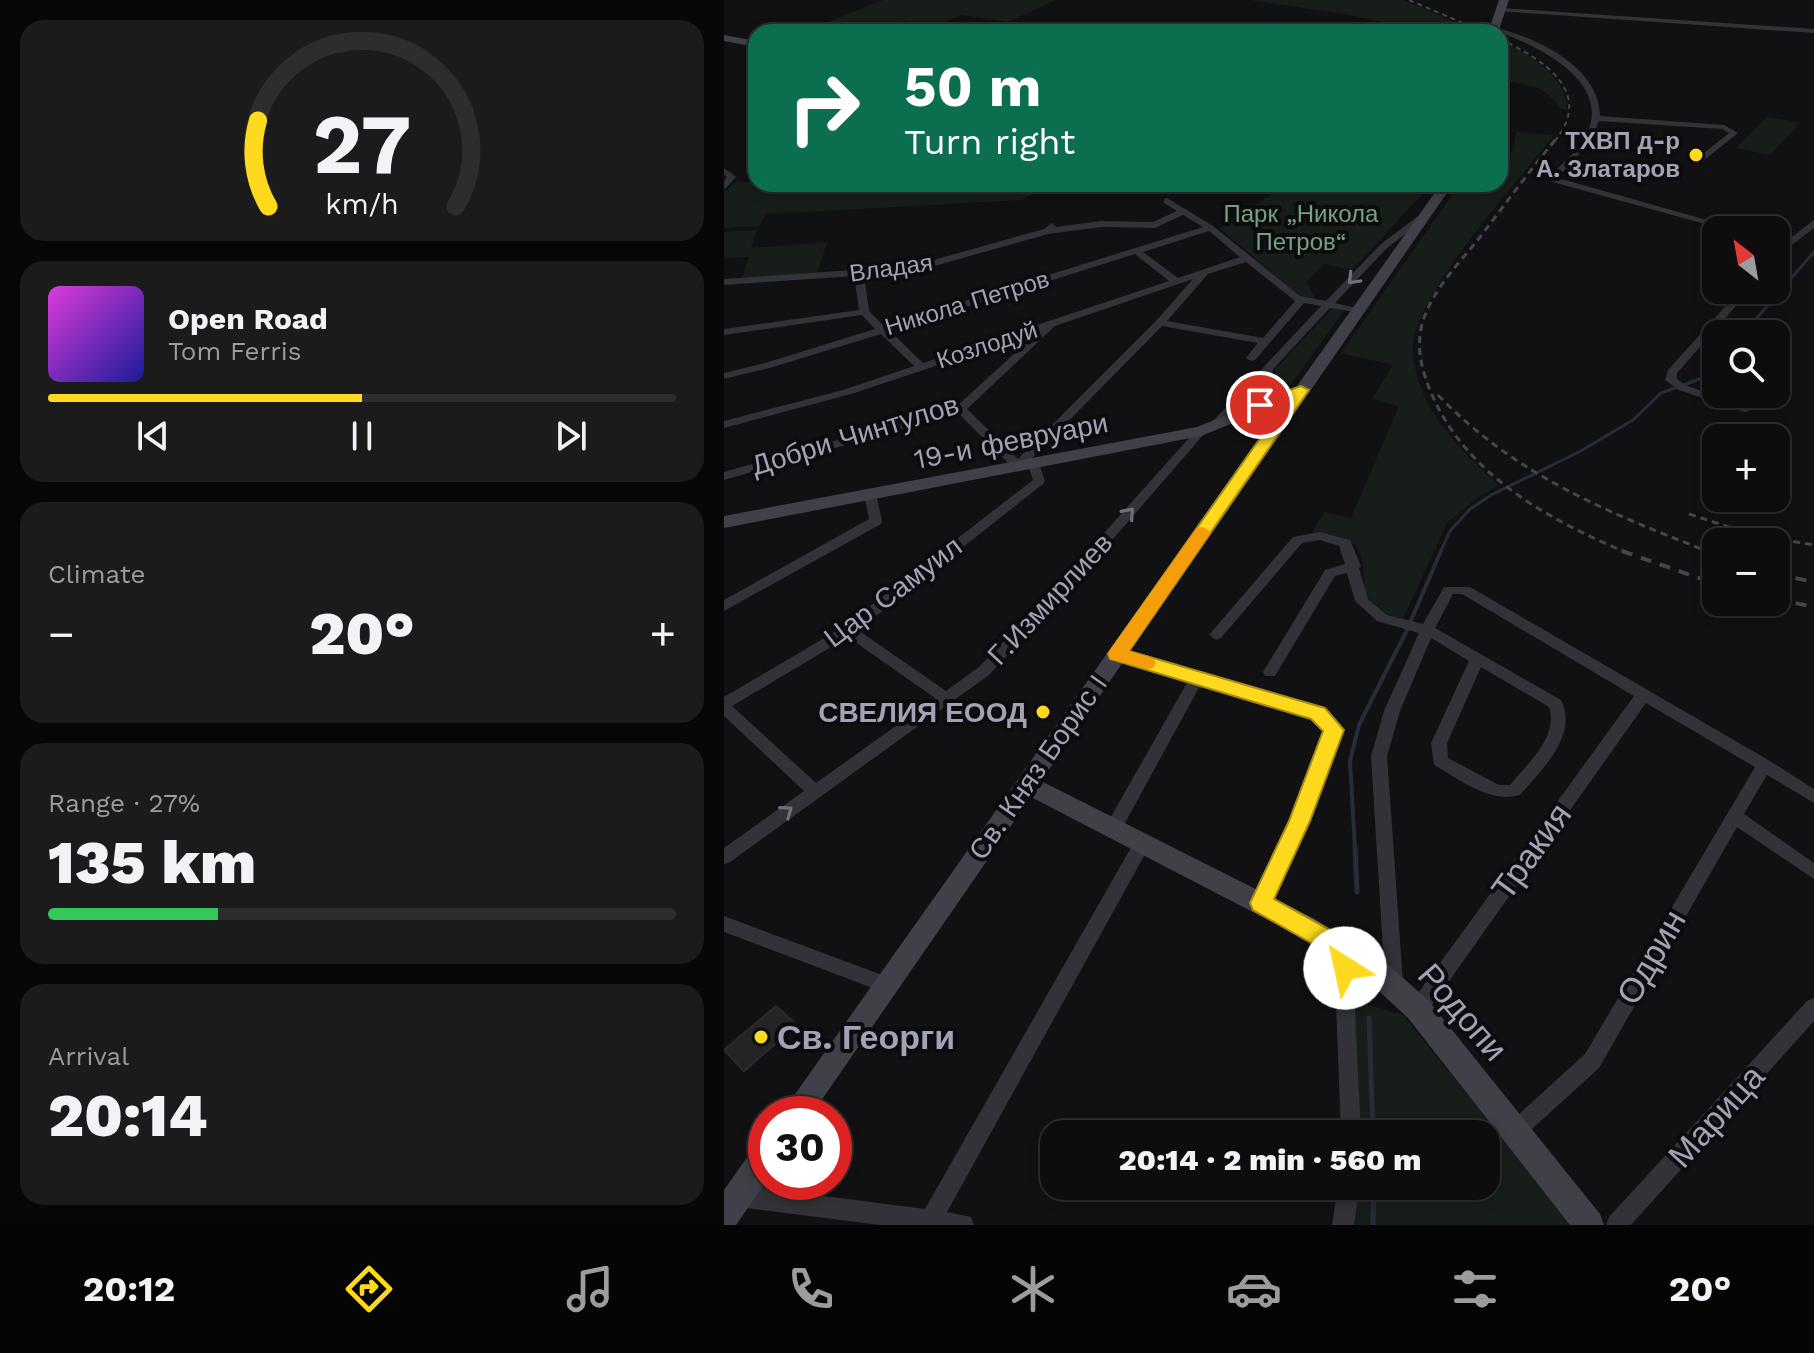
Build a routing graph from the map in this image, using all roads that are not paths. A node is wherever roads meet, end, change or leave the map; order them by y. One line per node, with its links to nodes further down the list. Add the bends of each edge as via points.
1 (1502, 5): 2 (street); 3 (street)
2 (1495, 24)
3 (1814, 31)
4 (1508, 32): 7 (street, via 1581,76 1594,96)
5 (724, 38): 6 (street)
6 (748, 42)
7 (1594, 118): 8 (street, via 1724,127 1734,133); 15 (street, via 1592,131 1552,179)
8 (1698, 162)
9 (724, 171): 10 (street, via 731,173)
10 (726, 183)
11 (1439, 192): 14 (street, Св. Княз Борис I)
12 (1167, 201): 13 (street)
13 (1184, 211): 17 (street); 22 (street, Владая, via 1155,225 1049,228 913,269)
14 (1421, 218): 27 (street, Г.Измирлиев, one-way to 27, via 1384,246); 28 (street, Св. Княз Борис I)
15 (1702, 220)
16 (1814, 223): 18 (street)
17 (1210, 228): 19 (street, Никола Петров); 20 (street)
18 (1790, 237)
19 (1136, 251): 24 (street); 32 (street, Никола Петров)
20 (1247, 258): 21 (street, Козлодуй); 25 (street)
21 (1205, 273): 24 (street, Козлодуй); 31 (street, Цар Самуил)
22 (859, 274): 23 (street, Владая); 29 (street)
23 (724, 282)
24 (1177, 282): 30 (street, Козлодуй)
25 (1301, 300): 27 (street); 34 (street)
26 (1733, 304): 42 (street, via 1672,372 1671,380)
27 (1328, 305): 28 (street); 37 (street, Г.Измирлиев)
28 (1357, 311): 39 (street, Св. Княз Борис I)
29 (864, 312): 32 (street); 33 (street)
30 (1053, 323): 36 (street, Козлодуй); 41 (street, Добри Чинтулов)
31 (1161, 323): 34 (street); 45 (street, Цар Самуил, via 1059,418)
32 (881, 330): 36 (street); 38 (street, Никола Петров)
33 (724, 332)
34 (1263, 341): 35 (street)
35 (1251, 358)
36 (921, 367): 43 (street, Козлодуй)
37 (1268, 368): 40 (street, via 1266,389); 44 (street, Г.Измирлиев)
38 (724, 376)
39 (1301, 390): 40 (street, 19-и февруари); 54 (street, Св. Княз Борис I)
40 (1273, 399): 44 (street, 19-и февруари)
41 (960, 409): 45 (street); 46 (street, Добри Чинтулов)
42 (1745, 409)
43 (724, 425)
44 (1209, 427): 45 (street, 19-и февруари); 59 (street, Г.Измирлиев, one-way to 44, via 984,671)
45 (1026, 464): 47 (street, 19-и февруари); 51 (street, Цар Самуил, via 1039,481)
46 (724, 476)
47 (870, 494): 48 (street, 19-и февруари); 50 (street, via 876,521)
48 (724, 522)
49 (1354, 566): 52 (street, via 1362,601 1382,618); 53 (street, via 1345,543 1320,536 1298,540); 56 (street, via 1330,573)
50 (724, 606)
51 (848, 630): 59 (street); 60 (street, Цар Самуил)
52 (1427, 630): 55 (street); 58 (street, via 1449,590 1465,590); 73 (street, via 1379,756)
53 (1216, 635)
54 (1117, 654): 57 (street); 62 (street, Св. Княз Борис I)
55 (1477, 659): 55 (street, via 1439,743 1440,761 1497,791 1514,791 1557,733 1561,712 1556,704)
56 (1270, 672)
57 (1197, 678): 66 (street); 70 (street, via 1318,714 1334,730)
58 (1644, 694): 61 (street); 76 (street, Тракия)
59 (947, 699): 63 (street, Г.Измирлиев)
60 (724, 706): 63 (street)
61 (1764, 765): 64 (street); 65 (street, Одрин)
62 (1026, 784): 66 (street, Родопи); 74 (street, Св. Княз Борис I)
63 (814, 791): 68 (street, Г.Измирлиев, one-way to 63)
64 (1814, 797)
65 (1734, 816): 69 (street); 79 (street, Одрин, via 1592,1061)
66 (1114, 827): 67 (street, Родопи)
67 (1143, 842): 70 (street, Родопи); 83 (street)
68 (724, 857)
69 (1814, 872)
70 (1261, 903): 72 (street, Родопи)
71 (724, 924): 74 (street)
72 (1343, 949): 73 (street, Родопи); 78 (street)
73 (1394, 983): 76 (street, Родопи)
74 (886, 985): 77 (street, Св. Княз Борис I)
75 (1814, 1007): 87 (street, Марица)
76 (1418, 1009): 79 (street, Родопи)
77 (808, 1096)
78 (1351, 1120)
79 (1515, 1131): 86 (street, Родопи)
80 (748, 1182): 82 (street)
81 (1347, 1200): 85 (street)
82 (731, 1206): 83 (street)
83 (931, 1219): 84 (street)
84 (963, 1225)
85 (1343, 1225)
86 (1589, 1225)
87 (1617, 1225)

